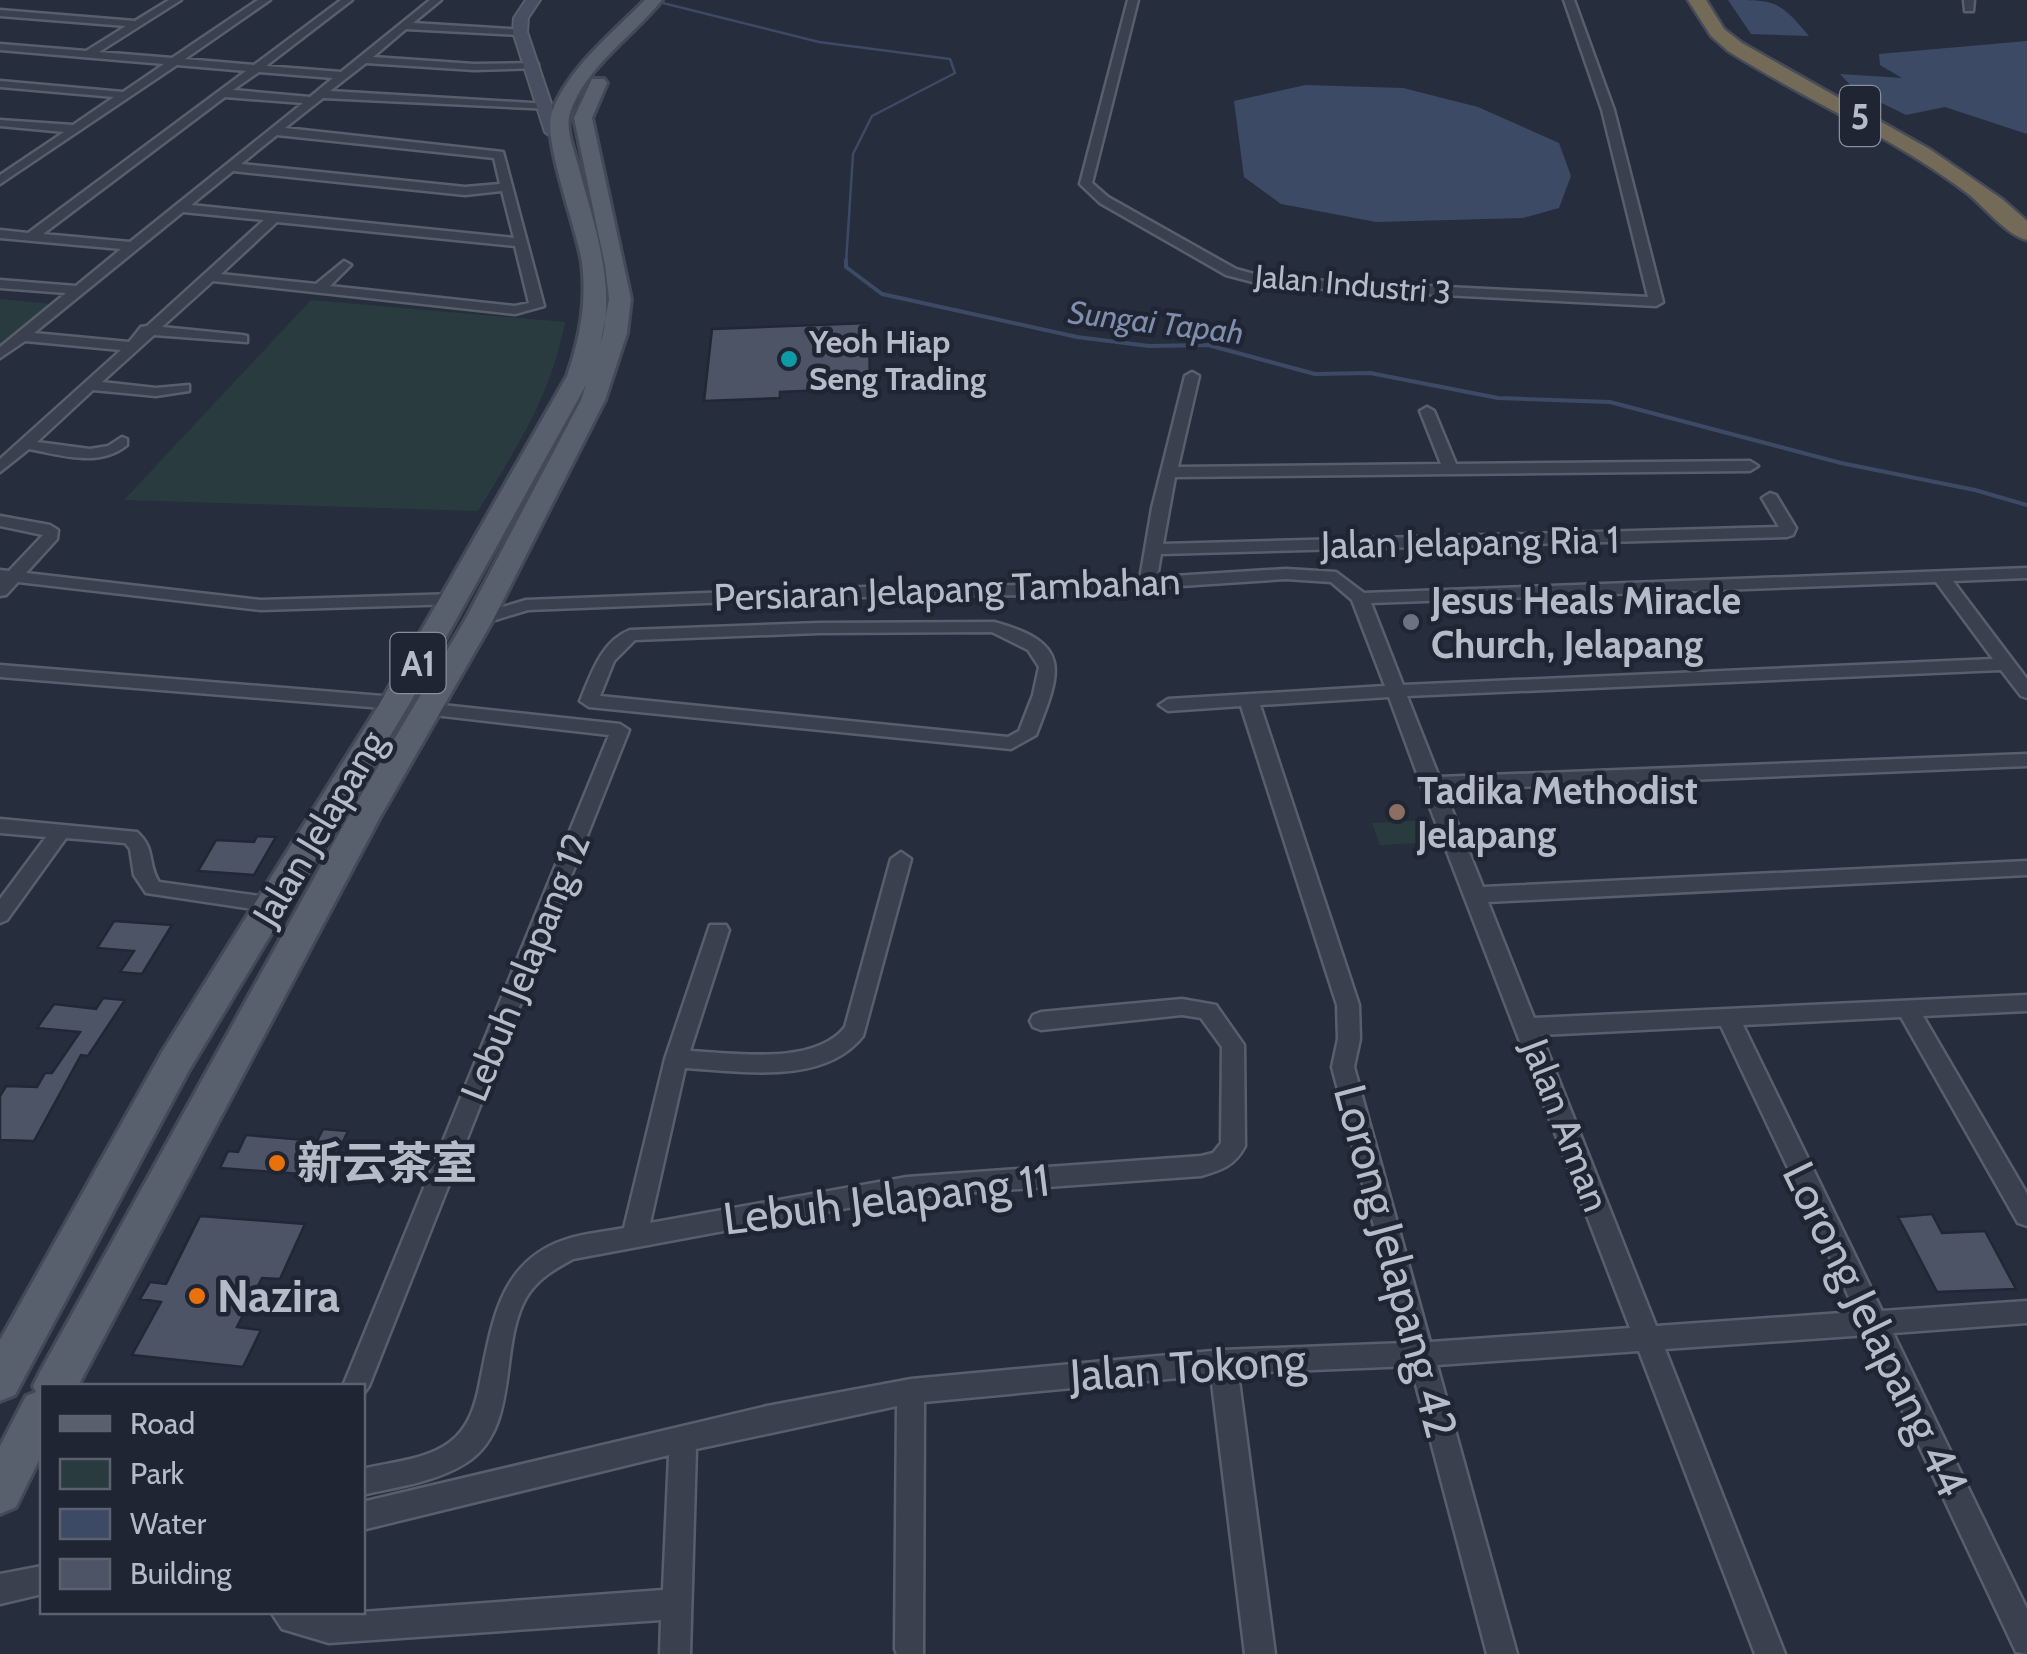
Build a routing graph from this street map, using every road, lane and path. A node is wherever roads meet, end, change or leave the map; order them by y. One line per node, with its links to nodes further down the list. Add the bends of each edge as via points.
1 (176, 0): 12 (street)
2 (265, 0): 18 (street)
3 (347, 0): 20 (street)
4 (436, 0): 13 (street)
5 (533, 0): 14 (street)
6 (669, 0): 11 (main road)
7 (1133, 0): 8 (street, Jalan Industri 3, via 1086,184 1104,200 1231,272 1268,282 1656,302 1608,110)
8 (1569, 0)
9 (1697, 0): 38 (highway, 5, via 1735,47 1928,154)
10 (0, 12): 12 (street)
11 (647, 12): 27 (main road)
12 (137, 24): 16 (street)
13 (402, 26): 14 (street); 17 (street)
14 (520, 32): 19 (street)
15 (0, 47): 16 (street)
16 (88, 54): 18 (street)
17 (361, 59): 19 (street); 21 (street)
18 (173, 62): 20 (street); 24 (street)
19 (534, 66): 26 (street)
20 (257, 68): 21 (street); 23 (street)
21 (340, 75): 25 (street)
22 (0, 84): 24 (street)
23 (224, 93): 25 (street); 40 (street)
24 (124, 95): 29 (street)
25 (315, 97): 26 (street); 30 (street)
26 (548, 108): 27 (street, via 553,132)
27 (570, 119): 70 (main road, Jalan Jelapang / A1, via 616,265 618,324 582,425); 74 (main road, Jalan Jelapang / A1, via 596,297 591,338 542,449)
28 (0, 123): 29 (street)
29 (75, 129): 33 (street)
30 (276, 131): 32 (street); 35 (street, via 492,151 504,160)
31 (0, 167): 33 (street)
32 (231, 167): 35 (street, via 465,190); 36 (street)
33 (17, 169): 34 (street)
34 (0, 180)
35 (507, 186): 41 (street)
36 (180, 208): 37 (street); 42 (street)
37 (274, 218): 41 (street); 44 (street)
38 (2027, 233)
39 (0, 234): 40 (street)
40 (31, 237): 42 (street)
41 (521, 242): 46 (street, via 536,306 515,310)
42 (130, 246): 47 (street)
43 (344, 265): 46 (street)
44 (207, 276): 46 (street); 48 (street)
45 (0, 284): 47 (street)
46 (319, 288)
47 (77, 290): 49 (street)
48 (146, 330): 50 (street); 51 (street)
49 (22, 336): 51 (street); 52 (street)
50 (242, 339)
51 (129, 346): 54 (street)
52 (0, 354)
53 (1192, 376): 62 (street)
54 (88, 385): 55 (street); 58 (street)
55 (184, 388)
56 (1427, 410): 61 (street)
57 (122, 442): 58 (street, via 96,454)
58 (25, 444): 60 (street)
59 (1750, 466): 61 (street)
60 (0, 467)
61 (1451, 471): 62 (street)
62 (1170, 472): 65 (street)
63 (1770, 498): 65 (street, Jalan Jelapang Ria 1, via 1787,532)
64 (0, 521): 67 (street, via 50,530)
65 (1153, 549): 69 (street)
66 (2027, 573): 68 (street)
67 (8, 576): 71 (street); 74 (street, via 261,605)
68 (1941, 577): 73 (street); 78 (street)
69 (1148, 582): 72 (street, Persiaran Jelapang Tambahan); 73 (street, Persiaran Jelapang Tambahan, via 1316,574 1336,577)
70 (496, 588): 75 (street); 76 (main road, Jalan Jelapang / A1)
71 (0, 591)
72 (818, 594): 75 (street, Persiaran Jelapang Tambahan); 77 (street)
73 (1360, 598): 80 (street, Jalan Aman)
74 (456, 599): 85 (main road, Jalan Jelapang / A1)
75 (526, 605): 76 (street, Persiaran Jelapang Tambahan)
76 (479, 620): 85 (main road, Jalan Jelapang / A1)
77 (819, 628): 83 (street, via 630,635 606,659); 83 (street, via 994,627 1044,651 1050,666 1027,735 1011,743)
78 (2005, 664): 80 (street); 81 (street)
79 (0, 672): 85 (street, Lebuh Jelapang 12)
80 (1394, 690): 82 (street); 88 (street, Jalan Aman)
81 (2027, 692)
82 (1248, 698): 84 (street); 111 (street, Lorong Jelapang 42, via 1348,1006 1342,1067)
83 (589, 702): 86 (street)
84 (1168, 704)
85 (409, 706): 86 (street, Lebuh Jelapang 12); 94 (main road, Jalan Jelapang / A1); 103 (main road, Jalan Jelapang / A1)
86 (576, 725): 115 (street, Lebuh Jelapang 12, via 620,730)
87 (2027, 760): 88 (street)
88 (1430, 784): 93 (street, Jalan Aman)
89 (0, 826): 90 (street)
90 (58, 833): 94 (street, via 130,837 140,846 153,888); 95 (street)
91 (902, 859): 102 (street, via 854,1030 841,1047 780,1060)
92 (2027, 868): 93 (street)
93 (1476, 895): 101 (street, Jalan Aman)
94 (273, 904): 104 (main road, Jalan Jelapang / A1)
95 (0, 915)
96 (718, 930): 102 (street)
97 (2027, 1003): 98 (street)
98 (1907, 1009): 99 (street); 105 (street)
99 (1727, 1016): 101 (street); 109 (street, Lorong Jelapang 44)
100 (1042, 1021): 107 (street, Lebuh Jelapang 11, via 1208,1011 1234,1045 1233,1146 1221,1160 1201,1166 907,1188)
101 (1529, 1027): 110 (street, Jalan Aman)
102 (676, 1060): 107 (street)
103 (215, 1088): 104 (main road, via 163,1141); 106 (main road, Jalan Jelapang / A1)
104 (122, 1154): 106 (main road, via 145,1175); 113 (main road, Jalan Jelapang / A1)
105 (2027, 1216)
106 (135, 1233): 114 (main road, Jalan Jelapang / A1)
107 (635, 1235): 119 (street, Lebuh Jelapang 11, via 544,1258 511,1298 481,1425 472,1438 462,1450 426,1465)
108 (2027, 1312): 109 (street, Jalan Tokong)
109 (1872, 1323): 110 (street, Jalan Tokong); 126 (street, Lorong Jelapang 44)
110 (1647, 1338): 111 (street, Jalan Tokong); 131 (street, Jalan Aman)
111 (1422, 1354): 112 (street, Jalan Tokong); 130 (street, Lorong Jelapang 42)
112 (1223, 1362): 116 (street, Jalan Tokong); 129 (street)
113 (0, 1381)
114 (55, 1384)
115 (357, 1384)
116 (911, 1391): 118 (street, Jalan Tokong); 127 (street)
117 (40, 1414): 120 (main road)
118 (683, 1440): 121 (street, Jalan Tokong); 124 (street)
119 (365, 1481)
120 (0, 1492)
121 (365, 1515)
122 (40, 1580): 123 (street)
123 (0, 1588)
124 (678, 1604): 125 (street, via 329,1628); 128 (street)
125 (288, 1614)
126 (2027, 1641)
127 (910, 1649)
128 (675, 1654)
129 (1260, 1654)
130 (1502, 1654)
131 (1770, 1654)

